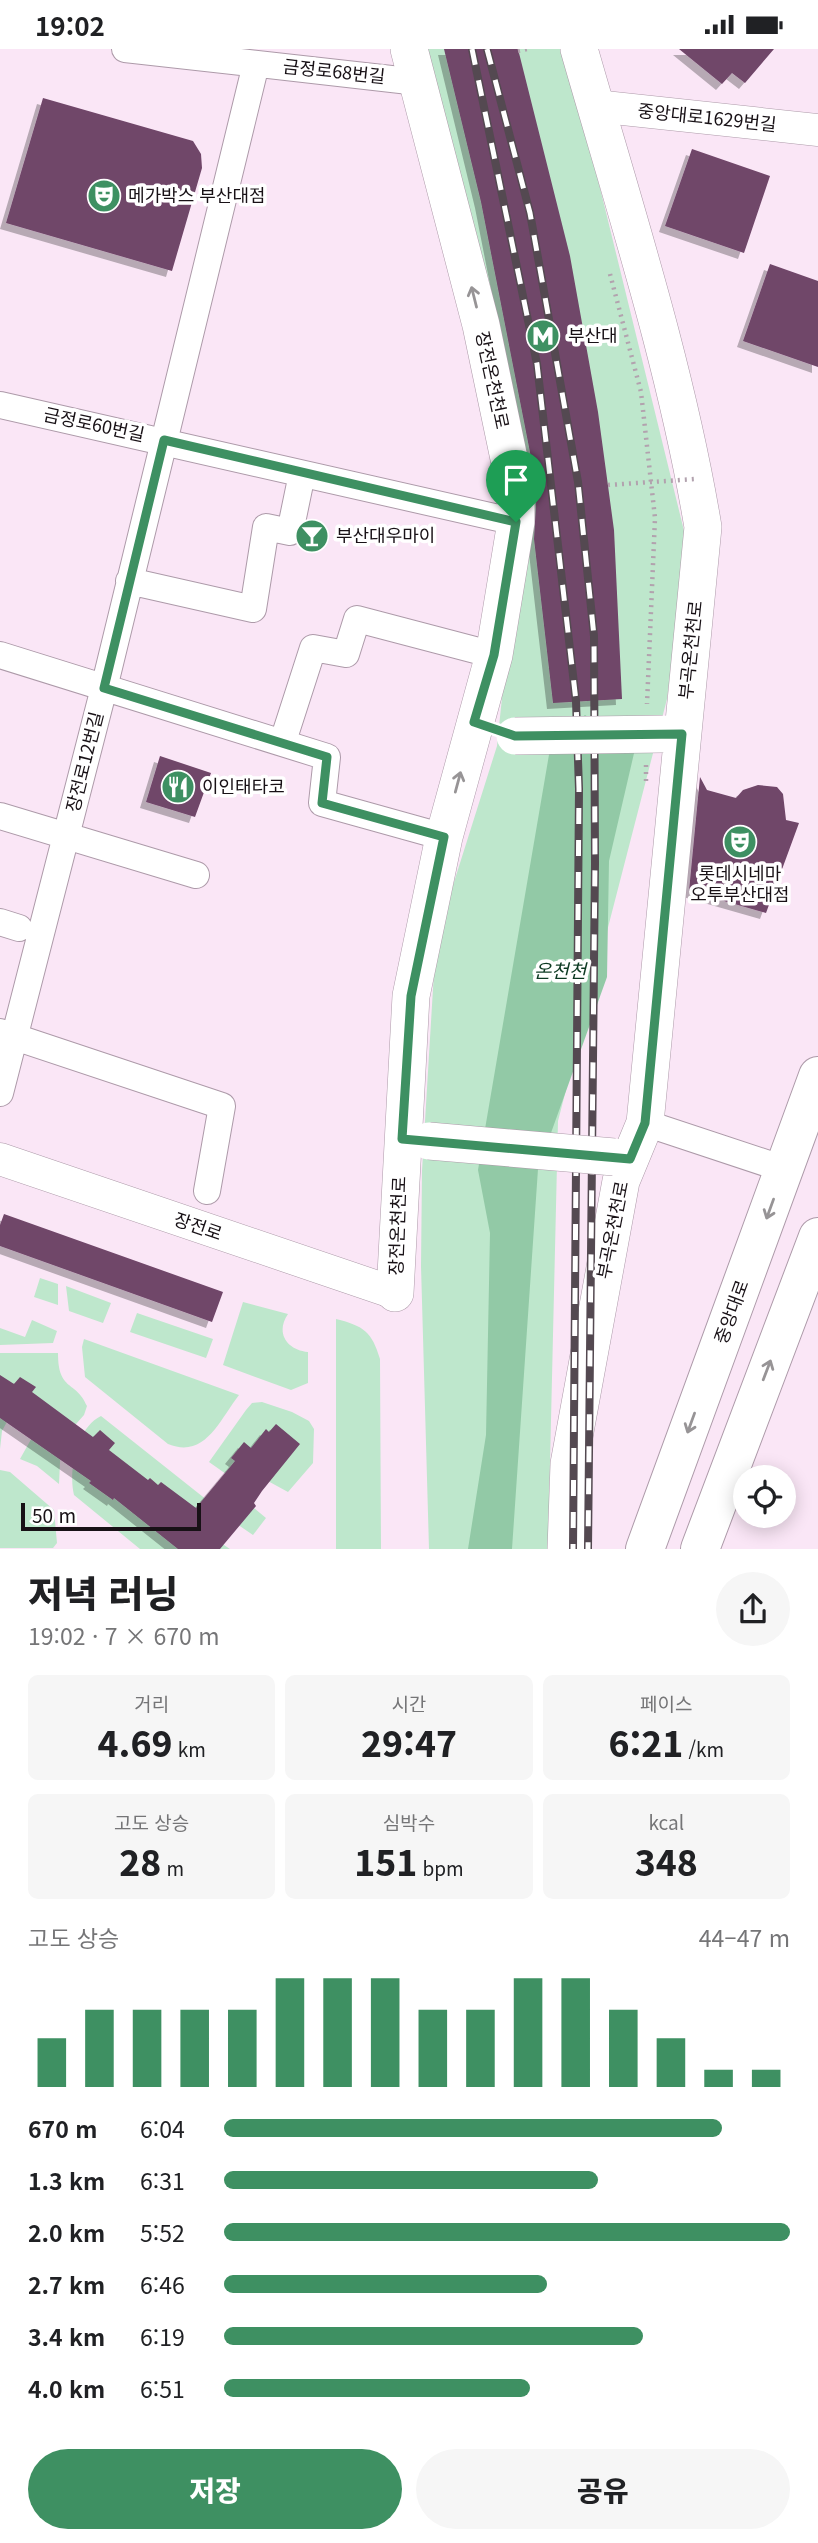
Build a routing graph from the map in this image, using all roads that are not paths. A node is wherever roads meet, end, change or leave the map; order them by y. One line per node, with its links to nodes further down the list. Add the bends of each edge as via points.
1 (125, 49): 3 (street, 금정로68번길)
2 (579, 49): 5 (main road, 부곡온천천로)
3 (256, 64): 4 (street, 금정로68번길); 8 (street, 장전로12번길)
4 (413, 65): 10 (main road, 장전온천천로, one-way to 4, via 516,492 481,325)
5 (595, 106): 6 (street, 중앙대로1629번길); 16 (main road, 부곡온천천로, via 652,307 703,527)
6 (818, 130)
7 (0, 405): 8 (street, 금정로60번길)
8 (164, 440): 9 (street, 금정로60번길); 11 (street, 장전로12번길)
9 (302, 474): 10 (street, 금정로60번길); 11 (street, via 290,532 266,527 253,609)
10 (516, 522): 13 (main road, 장전온천천로)
11 (129, 581): 14 (street, 장전로12번길)
12 (0, 655): 14 (street)
13 (494, 655): 15 (main road, 장전온천천로); 17 (street, via 357,619 346,654 313,647)
14 (104, 688): 17 (street); 19 (street, 장전로12번길)
15 (474, 722): 16 (main road, bridge, via 515,736); 20 (main road, 장전온천천로, one-way to 15)
16 (660, 734): 25 (main road, 부곡온천천로)
17 (283, 741): 20 (street, via 327,757 322,803)
18 (0, 816): 19 (street)
19 (66, 837): 21 (street); 22 (street, 장전로12번길)
20 (444, 837): 26 (main road, 장전온천천로, via 411,996)
21 (196, 876)
22 (7, 1035): 24 (street, 장전로12번길); 30 (street, via 222,1106)
23 (818, 1076): 29 (main road, 중앙대로)
24 (0, 1093)
25 (645, 1123): 27 (main road, 부곡온천천로); 29 (street)
26 (415, 1140): 27 (main road, bridge); 32 (main road, 장전온천천로)
27 (622, 1158): 33 (main road, 부곡온천천로, via 569,1464)
28 (0, 1159): 32 (street, 장전로)
29 (784, 1169): 34 (main road, 중앙대로, one-way to 34)
30 (207, 1191)
31 (818, 1237): 35 (main road, one-way to 31)
32 (395, 1293)
33 (566, 1540)
34 (645, 1549)
35 (700, 1549)

